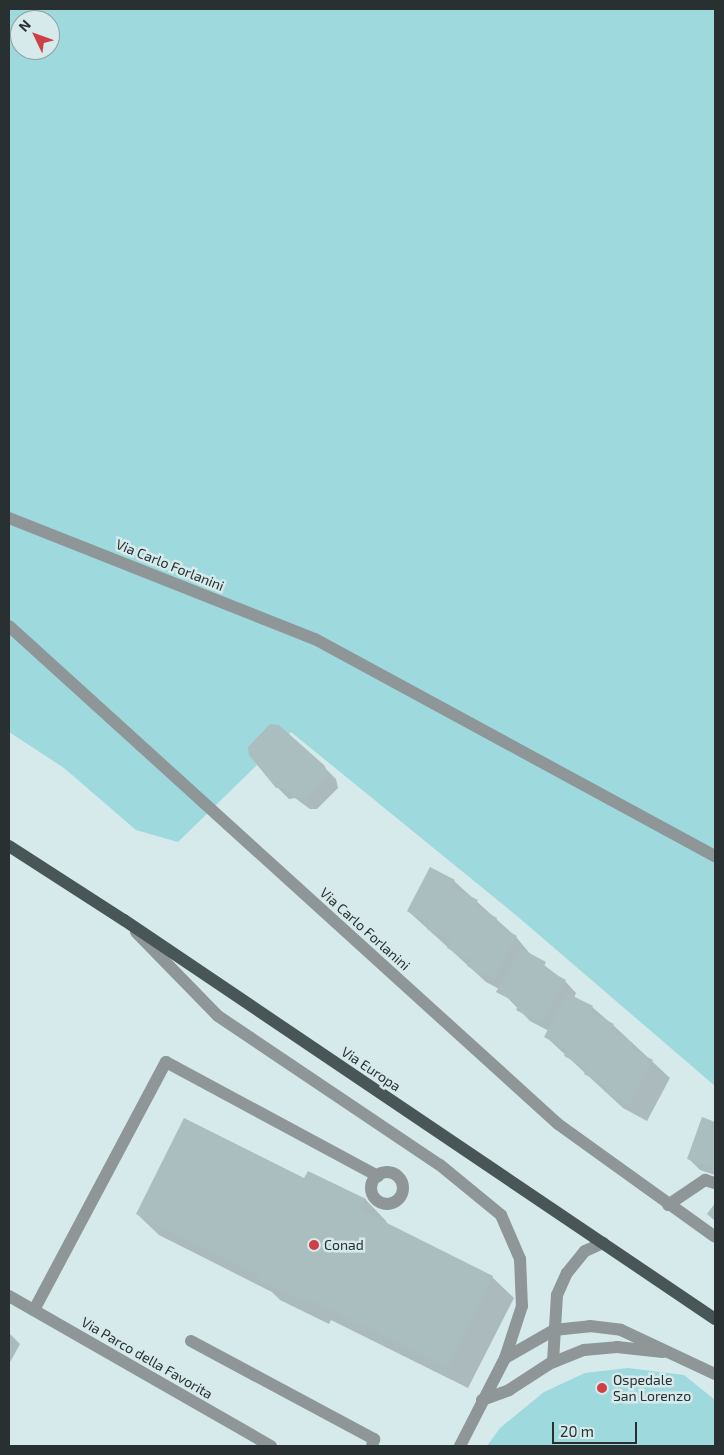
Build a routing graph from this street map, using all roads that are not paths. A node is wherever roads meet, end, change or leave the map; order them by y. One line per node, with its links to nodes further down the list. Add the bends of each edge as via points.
1 (9, 518): 4 (street, Via Carlo Forlanini, via 316,639)
2 (9, 626): 8 (street, Via Carlo Forlanini, via 558,1124)
3 (9, 846): 5 (main road, Via Europa)
4 (715, 856)
5 (124, 920): 10 (main road, Via Europa); 17 (street, via 218,1016 440,1165 501,1215 520,1260 522,1306)
6 (378, 1176): 12 (street, via 166,1062)
7 (715, 1183): 8 (street, via 705,1180)
8 (668, 1205): 9 (street, Via Carlo Forlanini)
9 (715, 1237)
10 (603, 1244): 13 (main road, Via Europa); 14 (street, via 585,1251 567,1272 557,1295)
11 (9, 1296): 12 (street, Via Parco della Favorita)
12 (34, 1310): 21 (street, Via Parco della Favorita)
13 (715, 1319)
14 (554, 1330): 16 (street, via 590,1326 622,1330); 17 (street); 18 (street)
15 (192, 1341): 22 (street, via 374,1439)
16 (678, 1354): 18 (street, via 617,1347 584,1350); 19 (street)
17 (505, 1358): 20 (street)
18 (553, 1362): 20 (street, via 509,1390)
19 (715, 1374)
20 (482, 1400): 23 (street)
21 (271, 1446)
22 (372, 1446)
23 (460, 1446)

